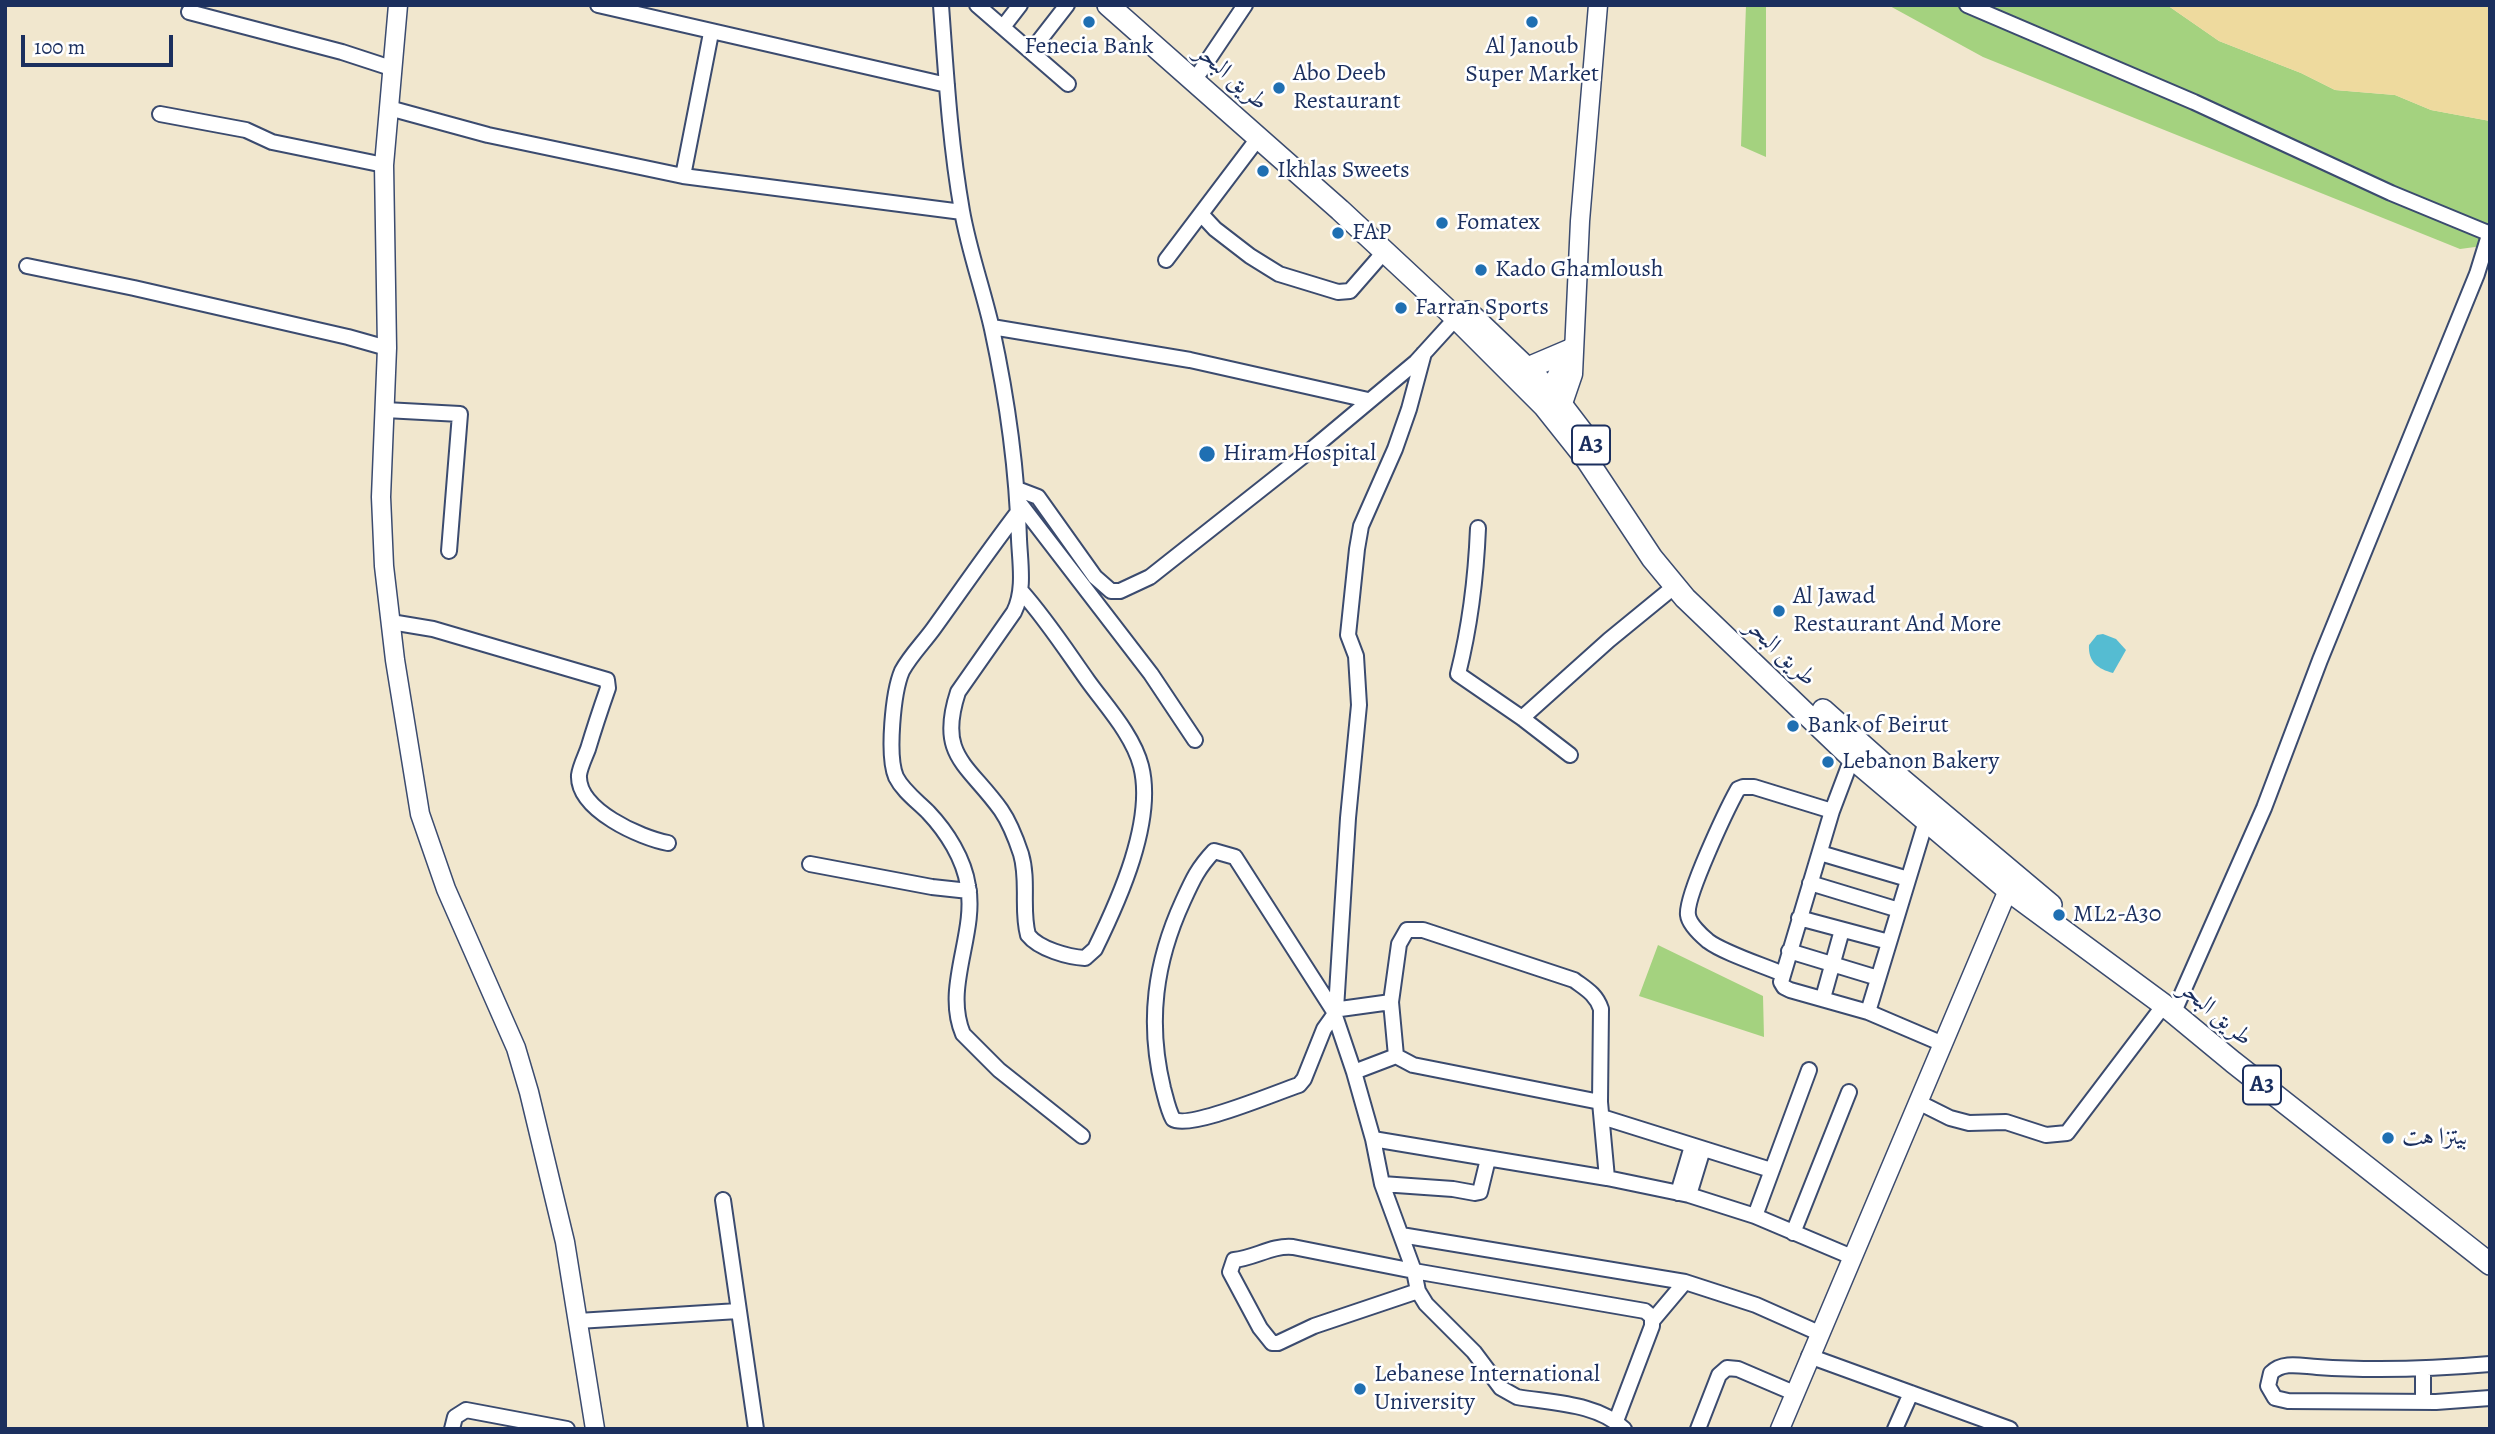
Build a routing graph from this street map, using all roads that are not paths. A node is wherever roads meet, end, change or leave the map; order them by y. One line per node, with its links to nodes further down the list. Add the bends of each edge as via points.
1 (398, 5): 16 (main road)
2 (598, 5): 14 (street)
3 (941, 5): 19 (street)
4 (977, 5): 13 (street)
5 (1020, 5): 13 (street)
6 (1068, 5): 15 (street)
7 (1108, 5): 22 (highway, طريق البحر / A3)
8 (1125, 5): 17 (highway, طريق البحر / A3)
9 (1245, 5): 17 (street)
10 (1598, 5): 35 (main road)
11 (1967, 5): 27 (street, via 2194,102 2378,188)
12 (189, 12): 16 (street)
13 (1003, 27): 15 (street)
14 (711, 33): 19 (street); 24 (street)
15 (1032, 50): 18 (street)
16 (391, 68): 20 (main road)
17 (1200, 72): 37 (highway, طريق البحر / A3, via 1341,194)
18 (1068, 84)
19 (947, 86): 25 (street)
20 (389, 108): 23 (main road); 24 (street, via 488,135)
21 (160, 114): 23 (street)
22 (1259, 137): 26 (street); 28 (highway, طريق البحر / A3)
23 (384, 165): 34 (main road)
24 (683, 177): 25 (street)
25 (962, 212): 33 (street)
26 (1201, 214): 28 (street, via 1279,274 1338,292 1350,291); 30 (street)
27 (2489, 232): 29 (street)
28 (1384, 252): 32 (highway, طريق البحر / A3)
29 (2487, 253): 70 (street, via 2264,808)
30 (1166, 260)
31 (27, 266): 34 (street)
32 (1457, 318): 36 (street); 39 (highway, طريق البحر / A3)
33 (992, 327): 38 (street, via 1191,360); 41 (street)
34 (387, 348): 40 (main road)
35 (1571, 348): 37 (highway); 39 (main road, via 1573,374)
36 (1424, 354): 38 (street); 71 (street, via 1395,449 1361,526 1357,549 1348,635 1356,656 1359,705)
37 (1528, 368): 39 (highway, طريق البحر / A3)
38 (1368, 400): 41 (street, via 1150,577 1120,591 1111,592 1096,577 1038,497)
39 (1554, 405): 44 (highway, طريق البحر / A3, via 1652,558); 58 (highway, طريق البحر / A3, via 1712,609)
40 (385, 410): 43 (street, via 460,414); 46 (main road, via 382,529)
41 (1018, 501): 45 (street); 48 (street, via 1151,674); 59 (street, via 903,671 894,715 896,776 946,834)
42 (1478, 528): 47 (street, via 1475,583 1458,674)
43 (449, 551)
44 (1675, 586): 47 (street); 50 (highway, طريق البحر / A3)
45 (1021, 591): 45 (street, via 1014,612 958,692 952,742 959,760 1011,828 1027,886 1028,935 1041,945 1085,958 1095,949 1128,876 1144,780 1135,751 1118,722)
46 (390, 622): 53 (street, via 433,629 607,680 579,776 584,793 598,811 617,823); 99 (main road, via 421,814 446,889 516,1048 565,1242)
47 (1522, 718): 49 (street)
48 (1195, 740)
49 (1570, 755)
50 (1852, 758): 51 (street); 52 (highway, طريق البحر / A3)
51 (1832, 811): 54 (street); 66 (street, via 1754,787 1738,789 1690,900 1688,915 1710,943)
52 (1926, 821): 56 (street); 58 (highway, طريق البحر / A3)
53 (668, 843)
54 (1820, 853): 56 (street); 57 (street)
55 (810, 864): 59 (street)
56 (1908, 879): 60 (street)
57 (1810, 883): 60 (street); 61 (street)
58 (2013, 884): 70 (highway, طريق البحر / A3, via 2041,898); 73 (main road)
59 (969, 891): 80 (street, via 957,995 963,1034 999,1070)
60 (1899, 910): 63 (street)
61 (1799, 918): 62 (street); 64 (street)
62 (1842, 930): 63 (street); 65 (street)
63 (1889, 942): 67 (street)
64 (1789, 951): 65 (street); 66 (street)
65 (1832, 964): 67 (street); 68 (street)
66 (1783, 974): 68 (street, via 1784,987)
67 (1878, 978): 72 (street)
68 (1823, 998): 72 (street)
69 (1391, 1002): 71 (street); 74 (street); 79 (street, via 1399,944 1404,933 1414,929 1574,981 1598,999 1601,1009)
70 (2171, 1005): 78 (street, via 2067,1133 2046,1135 2006,1122 1969,1123); 92 (highway, طريق البحر / A3, via 2233,1062)
71 (1334, 1012): 71 (street, via 1235,857 1214,851 1198,869 1174,919 1157,976 1157,1062 1173,1119 1189,1121 1299,1085); 76 (street)
72 (1868, 1012): 73 (street)
73 (1943, 1044): 78 (main road)
74 (1396, 1056): 76 (street); 79 (street, via 1413,1065)
75 (1809, 1069): 84 (street)
76 (1354, 1072): 81 (street)
77 (1849, 1092): 90 (street)
78 (1920, 1104): 93 (main road)
79 (1601, 1110): 82 (street); 85 (street)
80 (1082, 1136)
81 (1373, 1139): 83 (street); 86 (street)
82 (1698, 1147): 84 (street); 87 (street)
83 (1488, 1159): 85 (street); 86 (street, via 1480,1192 1475,1194)
84 (1771, 1170): 89 (street)
85 (1607, 1178): 87 (street)
86 (1382, 1184): 91 (street)
87 (1683, 1194): 89 (street)
88 (723, 1200): 97 (street)
89 (1755, 1216): 90 (street)
90 (1793, 1233): 93 (street)
91 (1401, 1236): 94 (street); 95 (street)
92 (2488, 1256)
93 (1852, 1257): 100 (main road)
94 (1414, 1271): 96 (street); 96 (street, via 1284,1246 1234,1260 1230,1272 1272,1343); 98 (street, via 1645,1311)
95 (1685, 1282): 98 (street); 100 (street, via 1756,1305)
96 (1418, 1291): 108 (street, via 1507,1392 1598,1412)
97 (738, 1311): 99 (street); 112 (street)
98 (1653, 1320): 108 (street)
99 (578, 1321): 111 (main road)
100 (1819, 1333): 101 (main road)
101 (1809, 1356): 104 (main road); 105 (street)
102 (2490, 1364): 103 (street)
103 (2423, 1369): 107 (street); 107 (street, via 2282,1366 2268,1380 2270,1393 2281,1401)
104 (1794, 1393): 113 (street, via 1727,1368 1719,1375); 114 (main road)
105 (1911, 1393): 115 (street); 116 (street)
106 (2490, 1398): 107 (street)
107 (2423, 1402)
108 (1620, 1425)
109 (452, 1429): 110 (street, via 456,1417 466,1410)
110 (567, 1429)
111 (596, 1429)
112 (756, 1429)
113 (1698, 1429)
114 (1780, 1429)
115 (1895, 1429)
116 (2010, 1429)

